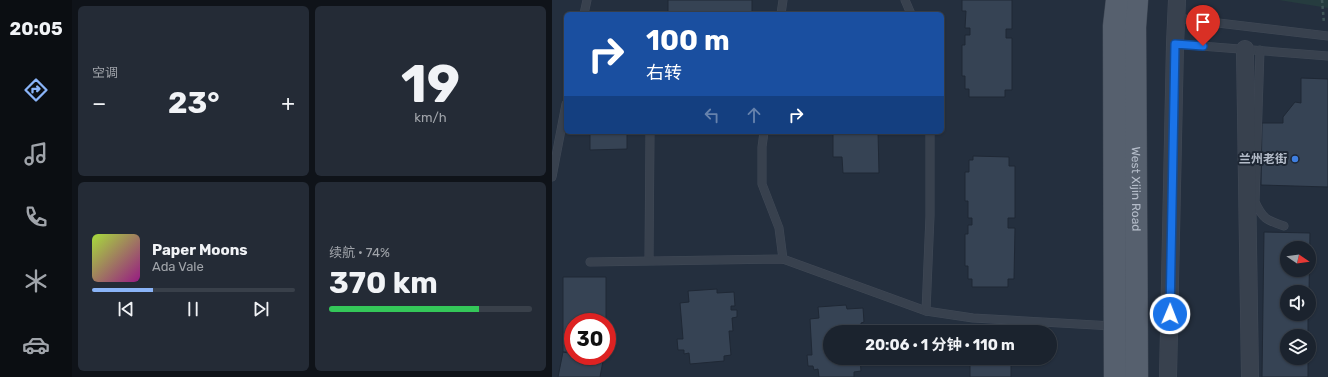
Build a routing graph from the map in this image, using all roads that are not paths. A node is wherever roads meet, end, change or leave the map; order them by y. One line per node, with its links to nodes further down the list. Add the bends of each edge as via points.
1 (587, 0): 7 (lane)
2 (783, 0): 8 (lane)
3 (905, 0): 9 (lane)
4 (1117, 0): 25 (main road, West Xijin Road, via 1114,26)
5 (1137, 0): 27 (main road, West Xijin Road)
6 (1177, 0): 10 (street)
7 (584, 12)
8 (781, 12)
9 (910, 12)
10 (1176, 18): 11 (lane); 12 (street)
11 (1328, 36)
12 (1175, 44): 13 (lane); 28 (street)
13 (1253, 50): 14 (lane); 20 (lane, via 1255,202 1261,215 1271,222); 29 (street)
14 (1328, 56)
15 (564, 114): 19 (lane)
16 (650, 134): 22 (lane)
17 (764, 134): 21 (lane, via 762,184 779,228)
18 (930, 134): 24 (lane)
19 (552, 177)
20 (1284, 226)
21 (783, 259): 22 (lane); 24 (lane)
22 (650, 260): 23 (lane)
23 (590, 262)
24 (926, 311): 25 (lane, via 973,318)
25 (1115, 326): 26 (main road, West Xijin Road)
26 (1115, 377)
27 (1137, 377)
28 (1168, 377)
29 (1250, 377)

